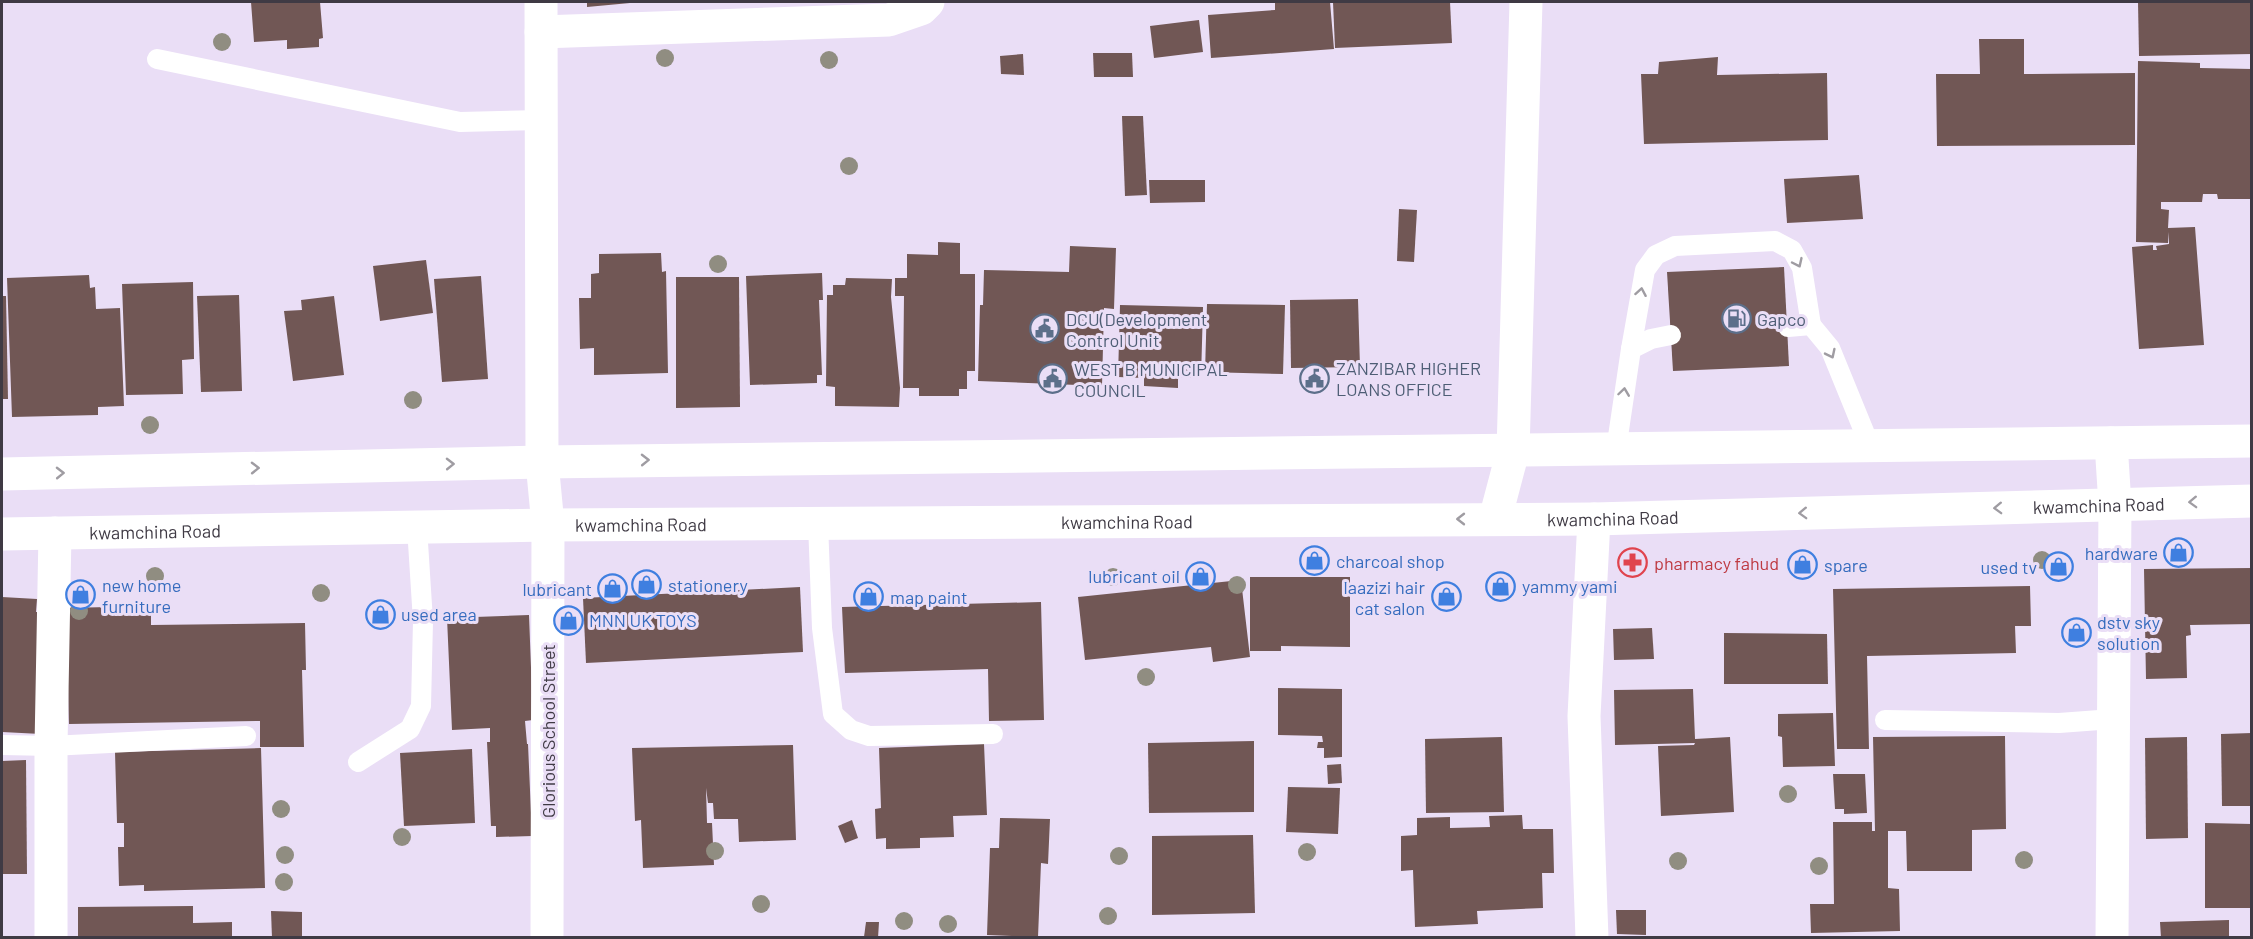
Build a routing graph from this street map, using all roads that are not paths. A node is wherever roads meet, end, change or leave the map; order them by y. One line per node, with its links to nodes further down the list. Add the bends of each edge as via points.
1 (928, 2): 3 (main road, via 921,9 889,21)
2 (1526, 2): 14 (main road)
3 (541, 17): 5 (main road, Glorious School Street)
4 (157, 59): 5 (lane, via 460,122)
5 (542, 120): 15 (main road, Glorious School Street)
6 (1811, 325): 7 (lane); 9 (lane, one-way to 6, via 1645,270 1656,255 1675,246 1775,241 1792,250 1802,268); 12 (lane, one-way to 12, via 1830,348)
7 (1788, 327)
8 (1671, 335): 9 (lane)
9 (1631, 349): 13 (lane, one-way to 9)
10 (2252, 441): 11 (main road)
11 (2111, 443): 12 (main road); 18 (main road)
12 (1870, 446): 13 (main road)
13 (1616, 450): 14 (main road)
14 (1513, 451): 15 (main road, one-way to 14); 19 (main road)
15 (542, 462): 16 (main road, one-way to 15); 22 (main road, Glorious School Street)
16 (2, 474)
17 (2252, 501): 18 (main road, kwamchina Road, one-way to 18)
18 (2115, 505): 20 (main road, kwamchina Road, one-way to 20); 26 (main road)
19 (1496, 519): 20 (main road, kwamchina Road); 21 (main road, kwamchina Road, one-way to 21)
20 (1594, 519): 35 (main road, via 1584,716)
21 (818, 523): 22 (main road, kwamchina Road); 28 (lane, via 822,628 834,714 851,730 869,736)
22 (548, 525): 23 (main road, kwamchina Road); 34 (main road, Glorious School Street)
23 (417, 527): 24 (main road, kwamchina Road); 32 (lane, via 423,621 421,706 410,729)
24 (55, 533): 25 (main road, kwamchina Road); 31 (main road)
25 (2, 534)
26 (2113, 719): 27 (lane, via 2059,723); 36 (main road)
27 (1885, 720)
28 (993, 734)
29 (246, 736): 31 (lane)
30 (2, 745): 31 (lane)
31 (51, 746): 33 (main road)
32 (358, 762)
33 (51, 938)
34 (547, 938)
35 (1592, 938)
36 (2112, 938)

